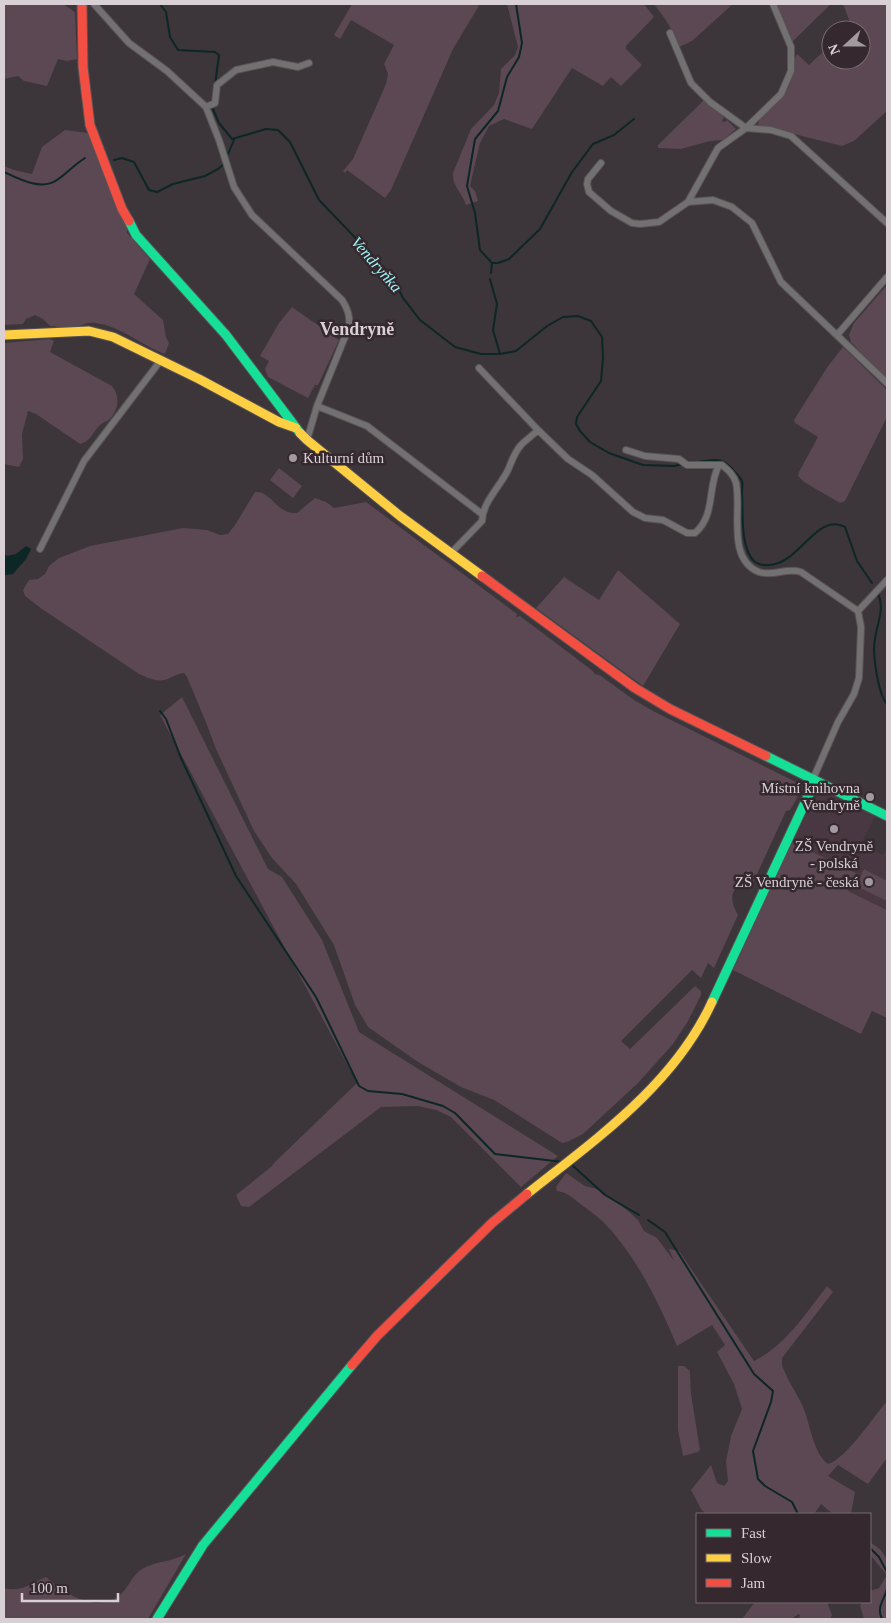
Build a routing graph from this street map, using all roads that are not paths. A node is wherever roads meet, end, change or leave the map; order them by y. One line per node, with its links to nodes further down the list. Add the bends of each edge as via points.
1 (82, 4): 18 (street, via 83,67 90,125 128,222 226,335)
2 (94, 4): 6 (street, via 129,43 167,71)
3 (773, 4): 7 (street, via 791,47 791,71 782,94)
4 (670, 33): 7 (street, via 691,83 710,102)
5 (309, 64): 6 (street, via 298,67 273,62 236,70 217,85 215,103)
6 (206, 107): 17 (street, via 234,186 252,215 342,300 348,310 349,327)
7 (746, 128): 9 (street, via 718,148); 10 (street, via 791,136)
8 (600, 163): 9 (street, via 588,179 589,192 611,211 632,223 659,222)
9 (688, 202): 13 (street, via 713,200 732,207 752,223 781,282)
10 (887, 223)
11 (887, 277): 13 (street)
12 (4, 335): 14 (street, via 89,332 113,337)
13 (837, 335): 16 (street)
14 (161, 360): 18 (street); 24 (street, via 84,461)
15 (479, 368): 19 (street)
16 (887, 383)
17 (317, 406): 20 (street); 23 (street, via 367,426)
18 (296, 428): 20 (street)
19 (538, 430): 22 (street, via 633,512 645,518 663,520 687,533 695,533 709,512); 23 (street, via 514,454 508,471)
20 (308, 440): 25 (street)
21 (626, 450): 22 (street, via 681,461 687,466)
22 (719, 465): 27 (street, via 730,472 736,484 739,545 747,563 759,572 770,574 793,569 801,572)
23 (482, 514): 25 (street, via 482,522)
24 (40, 549)
25 (451, 553): 28 (street, via 635,688 670,709)
26 (887, 580): 27 (street)
27 (858, 612): 28 (street, via 861,627 854,694)
28 (813, 779): 29 (street); 30 (street, via 810,792 738,948 700,1028 684,1051 646,1096 492,1223 377,1336 203,1545)
29 (887, 816)
30 (157, 1619)

